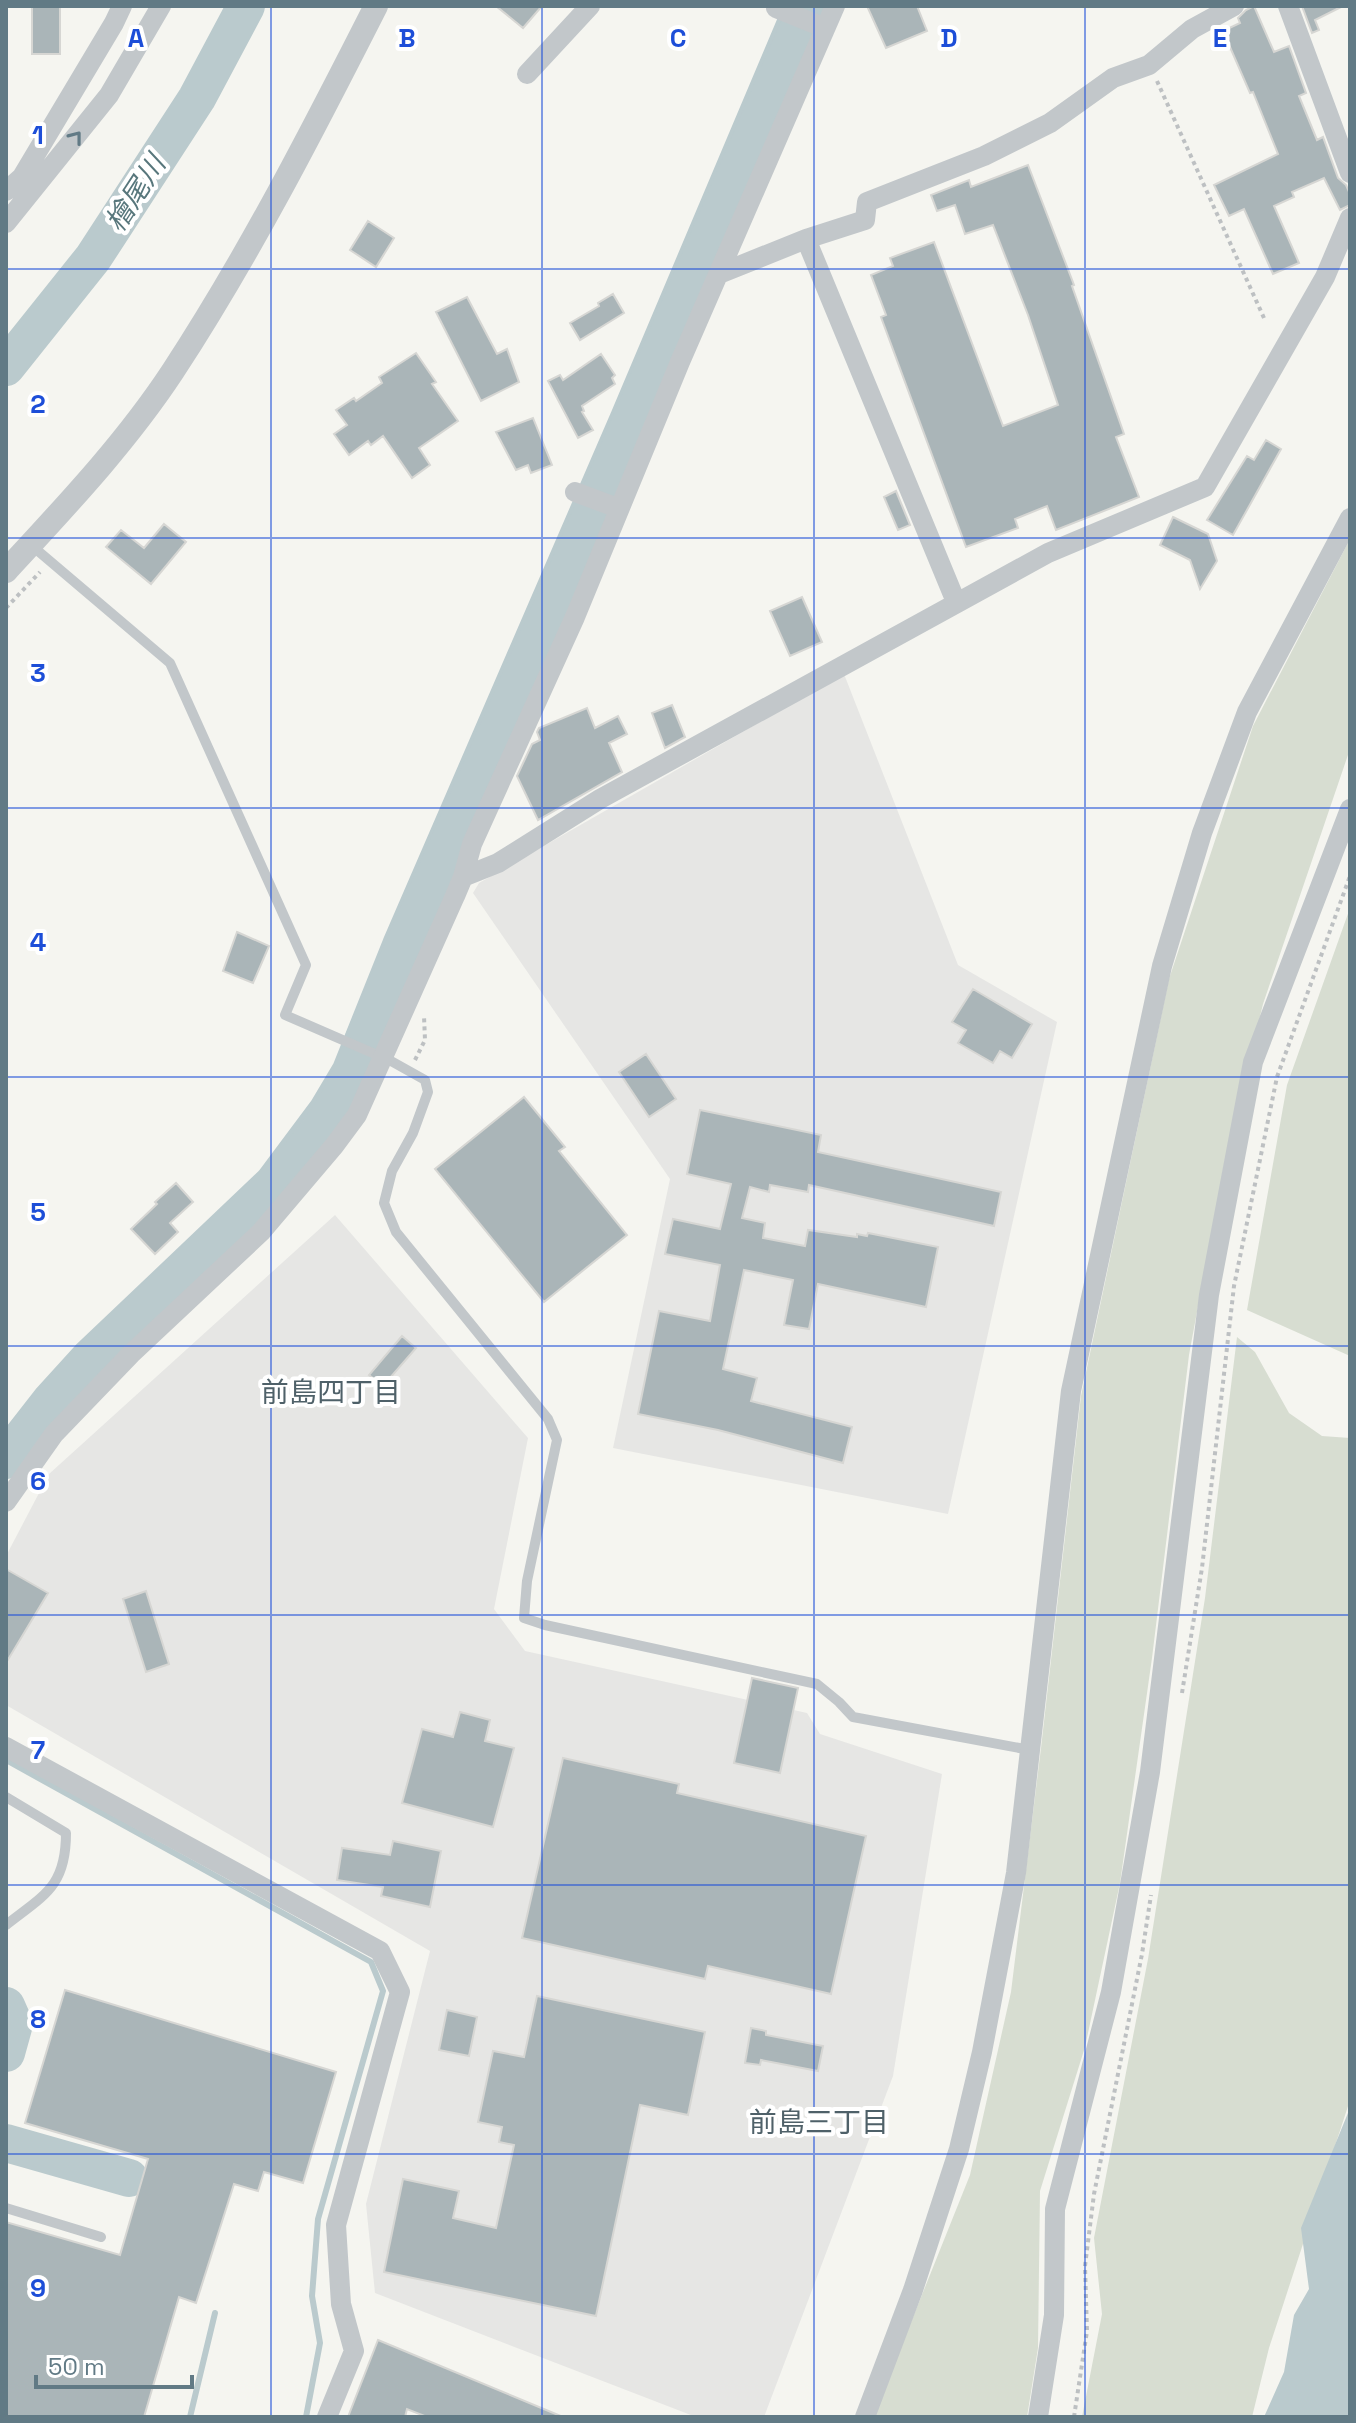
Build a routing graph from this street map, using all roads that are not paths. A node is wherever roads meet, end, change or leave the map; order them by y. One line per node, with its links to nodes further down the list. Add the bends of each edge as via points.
1 (122, 6): 12 (street, via 22,177)
2 (161, 6): 14 (street, one-way to 2, via 109,95)
3 (376, 6): 20 (street, via 248,250 172,373 107,459)
4 (590, 6): 10 (street)
5 (835, 6): 9 (street)
6 (1234, 6): 15 (street, via 1192,29 1149,65 1113,78 1050,123 984,156 867,202 865,220)
7 (1288, 6): 11 (street)
8 (776, 8): 9 (street)
9 (825, 28): 16 (street)
10 (527, 74)
11 (1350, 173)
12 (6, 191)
13 (1350, 218): 22 (street, via 1325,277 1205,487 1048,553)
14 (6, 223)
15 (806, 239): 16 (street); 22 (street)
16 (719, 274): 18 (street)
17 (575, 492): 18 (street)
18 (618, 508): 24 (street, via 575,617 472,844)
19 (1350, 518): 27 (street, via 1247,712 1202,833 1162,966 1071,1391)
20 (31, 544): 21 (street); 27 (lane, via 170,663 306,965 285,1015 425,1080 428,1092 392,1171 384,1203 396,1232 548,1419 557,1440 524,1618 817,1684 853,1717)
21 (6, 571)
22 (956, 602): 24 (street, via 600,799 498,863)
23 (1350, 809): 34 (street, via 1253,1062 1209,1295 1150,1772 1111,1992 1055,2209 1054,2315)
24 (463, 877): 25 (street, via 357,1115 261,1232 54,1434)
25 (6, 1502)
26 (6, 1747): 32 (street, via 380,1951 400,1992 336,2225 341,2304 354,2351)
27 (1030, 1750): 33 (street, via 1016,1873 959,2149)
28 (6, 1797): 29 (lane, via 66,1833 66,1857 53,1887)
29 (6, 1925)
30 (6, 2208): 31 (lane)
31 (101, 2237)
32 (327, 2417)
33 (865, 2417)
34 (1038, 2417)

